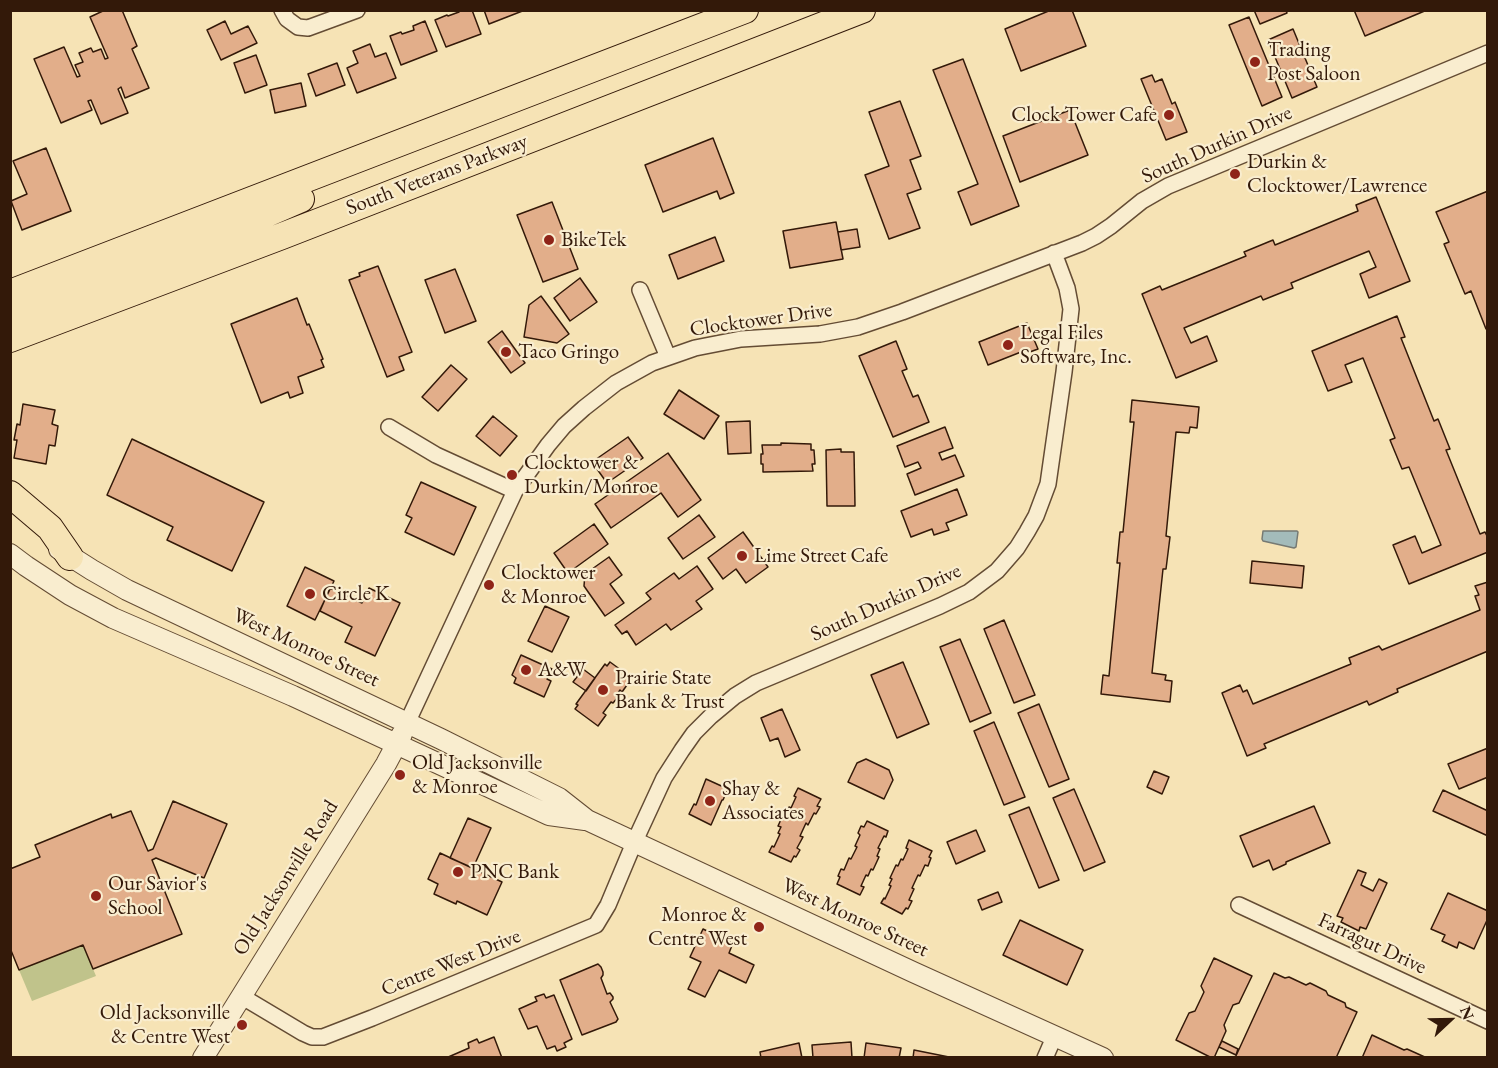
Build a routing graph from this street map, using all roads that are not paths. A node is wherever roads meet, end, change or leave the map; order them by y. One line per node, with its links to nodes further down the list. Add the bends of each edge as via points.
1 (282, 10): 2 (street, via 298,27 308,28)
2 (357, 10)
3 (745, 10): 6 (highway, South Veterans Parkway)
4 (862, 10): 13 (highway, South Veterans Parkway)
5 (1488, 53): 8 (street, South Durkin Drive, via 1168,186 1096,236)
6 (414, 138): 7 (highway, South Veterans Parkway); 12 (highway, via 372,166 268,214)
7 (362, 158): 9 (highway, via 313,165); 11 (highway, South Veterans Parkway)
8 (1054, 253): 14 (street, Clocktower Drive, via 858,327 820,334 741,339); 24 (street, South Durkin Drive, via 1071,309 1048,484 1022,541 997,570 969,592 775,674 729,701 701,725 682,750 664,778)
9 (10, 282)
10 (640, 290): 14 (street)
11 (10, 293)
12 (10, 316)
13 (10, 339)
14 (668, 357): 16 (street, Clocktower Drive, via 622,380 584,408 548,445)
15 (389, 427): 16 (street)
16 (516, 492): 21 (street, Clocktower Drive)
17 (10, 494): 20 (highway, via 50,528)
18 (10, 510): 20 (street, West Monroe Street)
19 (10, 554): 22 (street, West Monroe Street, via 70,595 113,618)
20 (70, 556): 21 (street, West Monroe Street, via 127,590)
21 (407, 723): 22 (street, Old Jacksonville Road); 23 (street, West Monroe Street, via 559,798)
22 (397, 744): 23 (street, West Monroe Street, via 549,815); 26 (street, Old Jacksonville Road)
23 (587, 820): 24 (street, West Monroe Street)
24 (634, 843): 26 (street, Centre West Drive, via 596,925 337,1033 312,1037); 28 (street, West Monroe Street)
25 (1239, 905): 27 (street, Farragut Drive)
26 (242, 996): 29 (street, Old Jacksonville Road)
27 (1488, 1021)
28 (1055, 1035): 30 (street); 31 (street, West Monroe Street)
29 (203, 1058)
30 (1045, 1058)
31 (1103, 1058)

